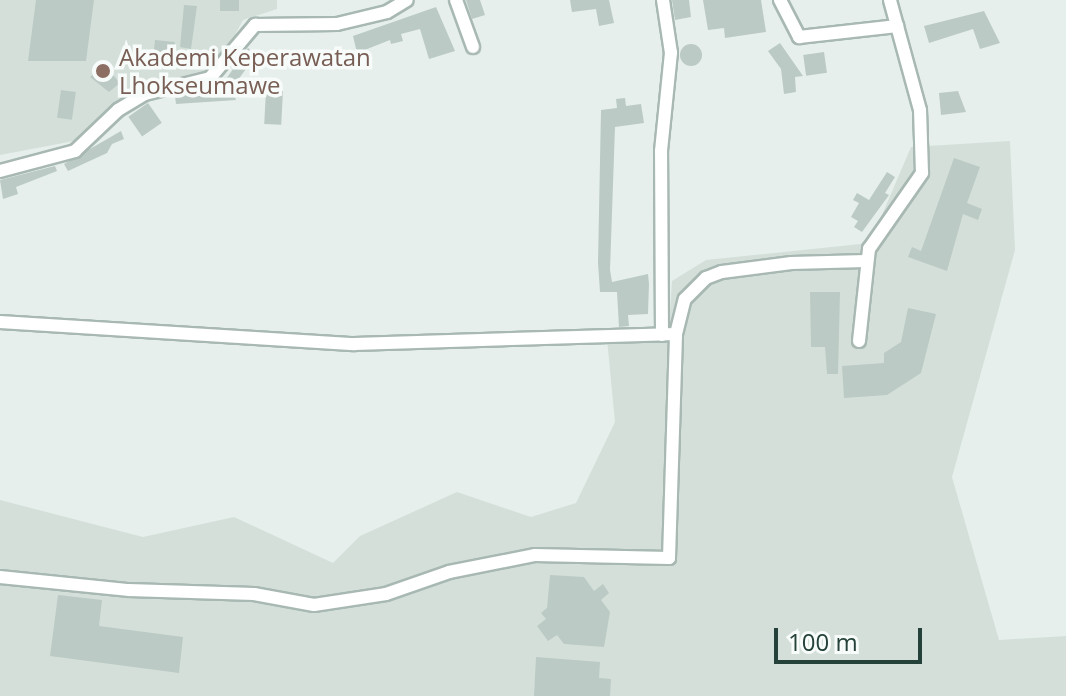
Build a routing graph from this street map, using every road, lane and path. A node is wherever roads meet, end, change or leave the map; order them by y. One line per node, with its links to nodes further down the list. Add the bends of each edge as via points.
1 (407, 0): 8 (street, via 387,12 337,24 255,25 210,78 145,94 118,110 75,151)
2 (456, 0): 7 (street)
3 (663, 0): 12 (street, via 671,53 661,151)
4 (780, 0): 6 (street, via 799,37)
5 (890, 0): 6 (street)
6 (897, 26): 9 (street, via 920,110 922,173)
7 (473, 47)
8 (0, 171)
9 (866, 261): 11 (street, via 791,263 706,278 685,299); 13 (street)
10 (0, 322): 12 (street, via 354,344)
11 (676, 334): 12 (street); 14 (street, via 669,558 535,555 449,572 386,594 314,605 254,594 129,590)
12 (662, 335)
13 (859, 341)
14 (0, 577)

